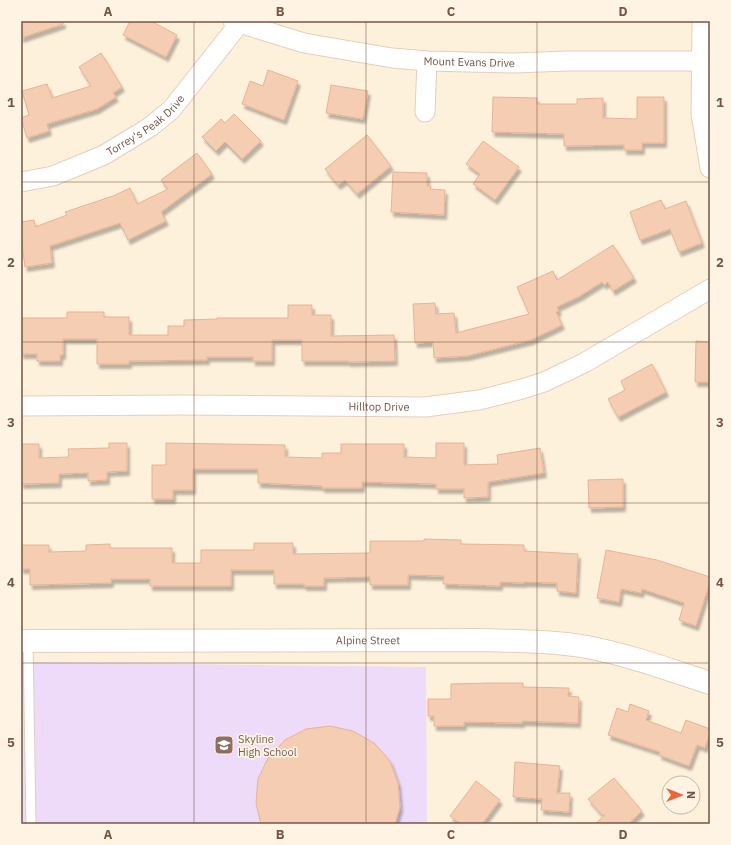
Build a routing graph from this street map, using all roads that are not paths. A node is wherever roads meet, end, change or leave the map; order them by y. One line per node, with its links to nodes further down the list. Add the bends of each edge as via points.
1 (702, 21): 4 (street)
2 (236, 22): 3 (street, Mount Evans Drive, via 304,43 392,58); 7 (street, Torrey's Peak Drive, via 171,110 150,127 104,156 53,176)
3 (427, 61): 4 (street, Mount Evans Drive, via 514,64 566,61); 5 (street)
4 (706, 61): 6 (street, via 701,114)
5 (425, 112)
6 (710, 168)
7 (21, 182)
8 (710, 289): 9 (street, Hilltop Drive, via 584,363 522,390 479,400 425,406)
9 (21, 406)
10 (24, 640): 11 (street, Alpine Street, via 536,642 587,647 636,659); 12 (lane)
11 (710, 683)
12 (31, 824)

